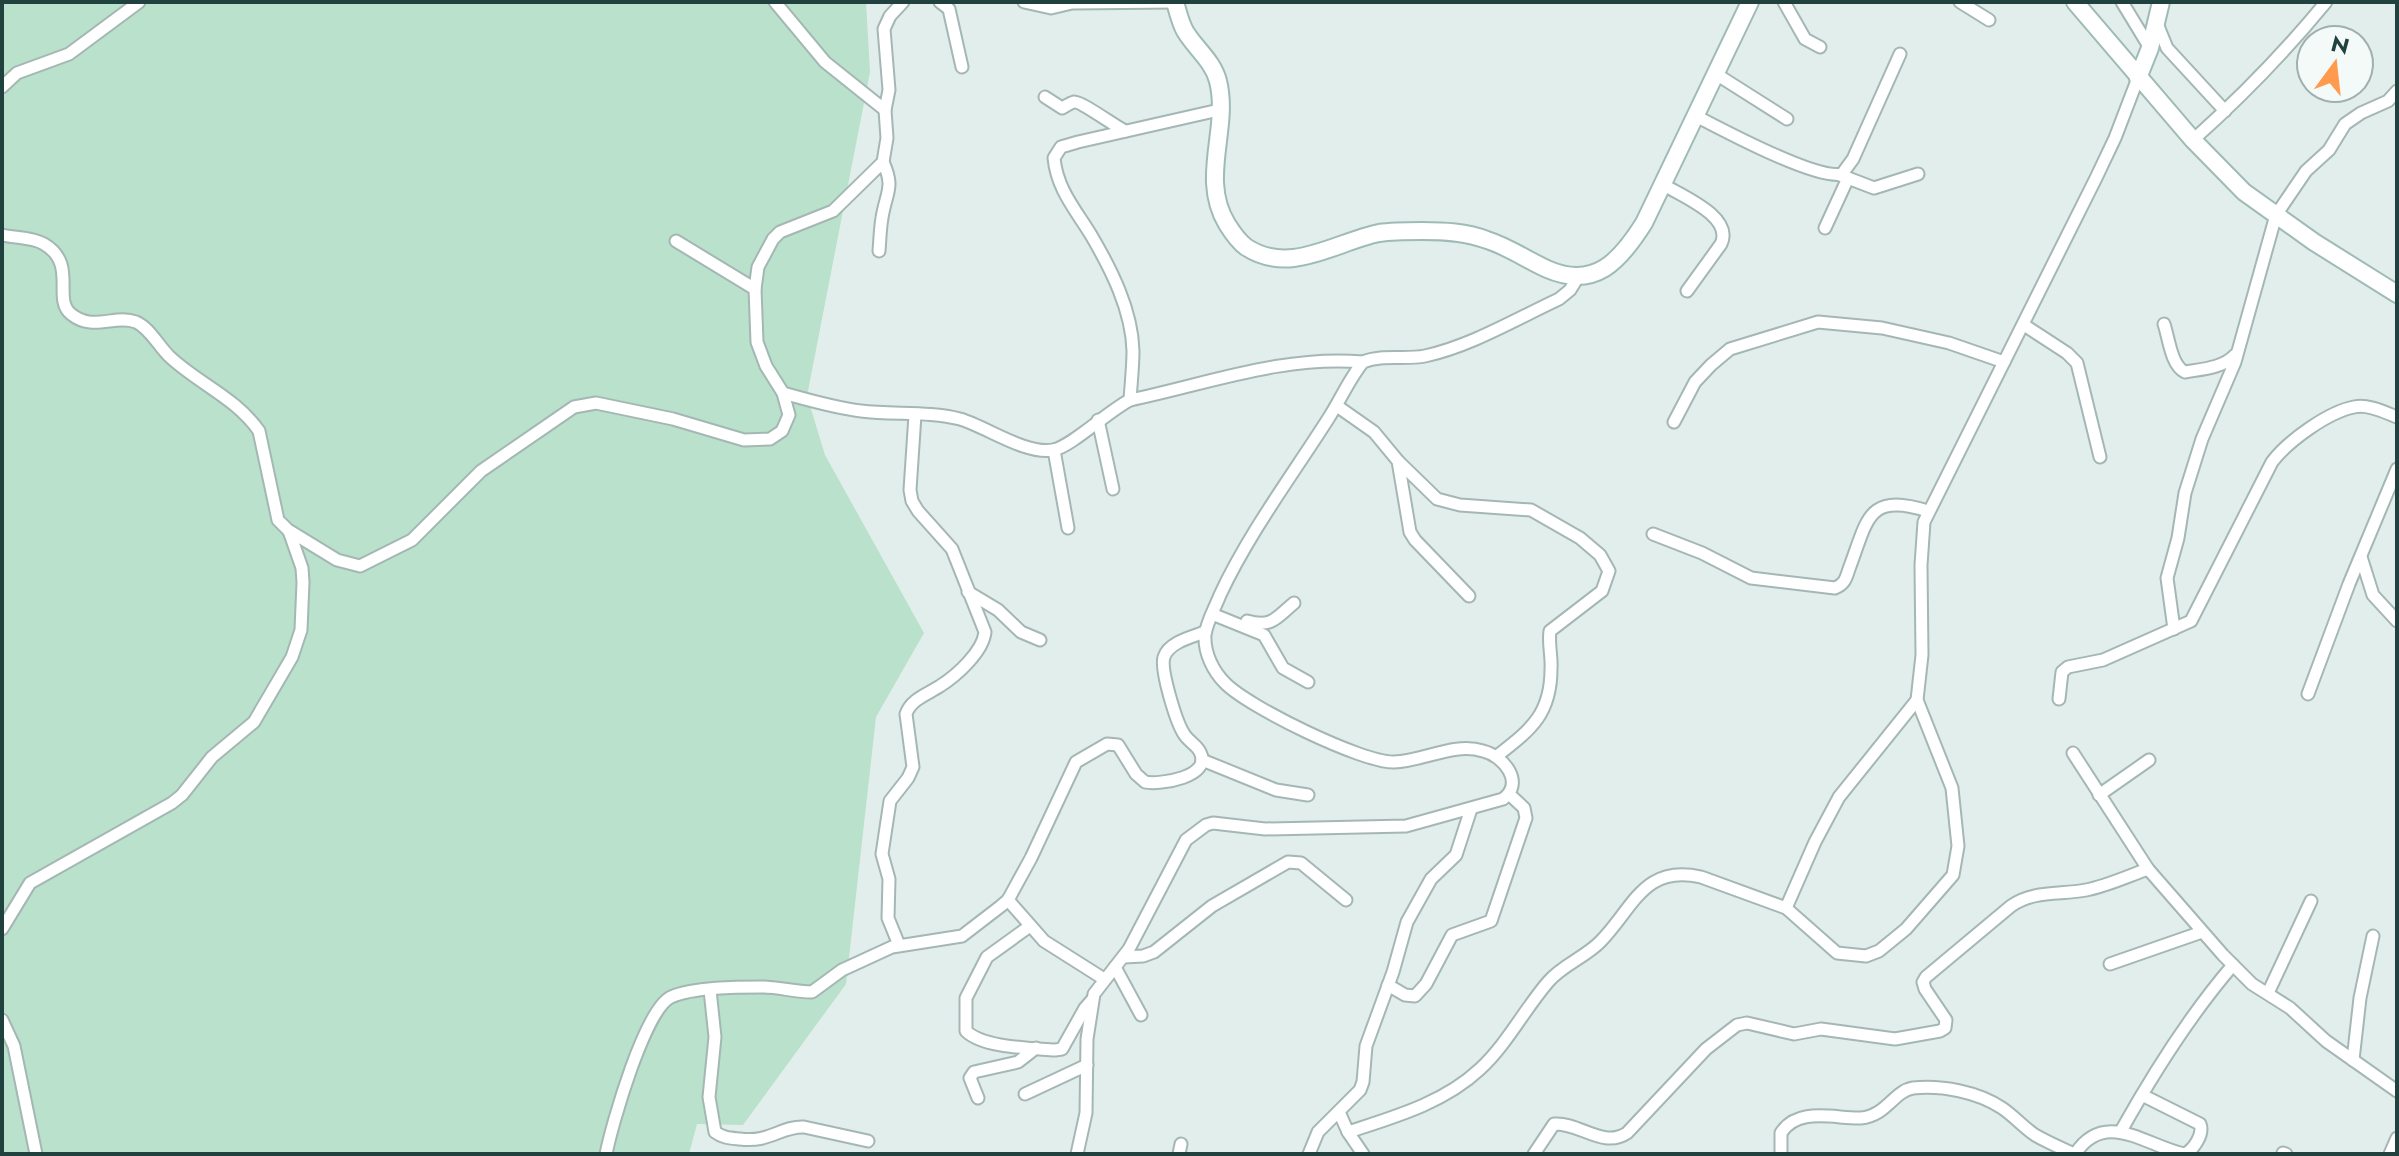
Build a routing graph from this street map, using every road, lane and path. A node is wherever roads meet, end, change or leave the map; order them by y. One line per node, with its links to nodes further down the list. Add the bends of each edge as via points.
1 (139, 2): 22 (street, via 69,54 17,73)
2 (775, 2): 25 (street, via 825,62)
3 (903, 2): 25 (street, via 884,29 889,73)
4 (940, 2): 19 (street, via 949,9)
5 (1024, 2): 6 (street, via 1051,8)
6 (1175, 2): 26 (main road, via 1185,31 1218,81)
7 (1750, 2): 20 (main road)
8 (1784, 2): 16 (street, via 1805,39)
9 (1960, 2): 14 (street)
10 (2075, 2): 21 (main road)
11 (2122, 2): 17 (street)
12 (2161, 2): 15 (main road)
13 (2326, 2): 27 (street)
14 (1989, 20)
15 (2156, 21): 17 (main road); 27 (street, via 2167,48)
16 (1820, 47)
17 (2150, 48): 21 (main road)
18 (1900, 54): 34 (street)
19 (962, 67)
20 (1716, 74): 28 (main road); 29 (street)
21 (2138, 78): 31 (main road); 46 (street, via 2115,138)
22 (2, 87)
23 (2397, 91): 36 (street, via 2345,124)
24 (1045, 97): 30 (street, via 1062,108 1082,104)
25 (885, 110): 32 (street)
26 (1219, 110): 30 (street); 41 (main road, via 1217,201 1246,247 1279,259 1298,258 1379,233 1449,232 1487,239 1546,269)
27 (2225, 111): 31 (street)
28 (1696, 116): 34 (street, via 1759,149); 35 (main road)
29 (1787, 119)
30 (1125, 131): 51 (street, via 1061,147 1054,158 1061,191 1092,237 1126,309 1133,350)
31 (2193, 140): 36 (main road, via 2244,192)
32 (883, 162): 40 (street, via 891,188); 42 (street, via 833,211 780,232 758,267)
33 (1918, 174): 34 (street, via 1874,188)
34 (1844, 176): 37 (street)
35 (1664, 185): 41 (main road, via 1620,255 1592,275); 43 (street, via 1711,213 1723,228 1721,244)
36 (2276, 215): 44 (main road); 47 (street)
37 (1825, 228)
38 (2, 235): 64 (street, via 44,244 54,253 65,276 63,300 72,315 91,323 141,325 170,358 251,420 259,431 278,520)
39 (676, 241): 42 (street)
40 (879, 251)
41 (1578, 277): 48 (street, via 1559,299 1464,342 1429,355)
42 (755, 289): 50 (street, via 757,342)
43 (1687, 291)
44 (2397, 294)
45 (2164, 324): 47 (street, via 2181,371 2227,363)
46 (2024, 325): 49 (street); 58 (street, via 2077,363)
47 (2238, 351): 73 (street, via 2182,506 2167,578)
48 (1363, 362): 51 (street, via 1268,368); 52 (street)
49 (2004, 362): 56 (street, via 1882,328 1818,322 1730,349 1695,382); 62 (street)
50 (783, 393): 53 (street, via 858,411); 64 (street, via 789,415 782,431 770,439 729,437 596,403 574,407 464,485 412,540 366,564 337,560)
51 (1130, 400): 55 (street)
52 (1337, 406): 59 (street, via 1374,432); 70 (street, via 1238,558)
53 (915, 415): 57 (street, via 961,420 1022,445); 67 (street, via 912,501 952,549)
54 (2397, 417): 73 (street, via 2354,407 2281,451 2191,621)
55 (1098, 420): 57 (street); 61 (street)
56 (1674, 422)
57 (1054, 450): 63 (street)
58 (2100, 457)
59 (1398, 461): 68 (street, via 1410,532); 81 (street, via 1437,499 1531,510 1580,538 1607,564 1602,591 1550,631 1549,694 1538,720)
60 (2397, 469): 66 (street)
61 (1113, 489)
62 (1928, 511): 65 (street, via 1900,503 1876,510 1844,582 1835,588 1751,578); 79 (street)
63 (1068, 528)
64 (288, 530): 94 (street, via 302,568 301,630 292,657 254,722 212,757 172,803 30,883)
65 (1653, 534)
66 (2360, 556): 71 (street, via 2373,595); 77 (street)
67 (968, 592): 75 (street); 97 (street, via 985,632 982,645 946,682 912,703 906,714 913,767 890,801 882,854 889,879 888,918)
68 (1469, 596)
69 (1294, 603): 72 (street, via 1270,624)
70 (1212, 614): 72 (street); 74 (street)
71 (2397, 621)
72 (1235, 623): 76 (street, via 1264,635 1283,668)
73 (2174, 629): 78 (street, via 2103,660 2068,667 2062,672)
74 (1205, 632): 81 (street, via 1207,656 1226,684 1300,729 1385,762 1470,748); 82 (street, via 1169,648 1163,668 1182,731)
75 (1040, 640)
76 (1308, 682)
77 (2308, 694)
78 (2059, 699)
79 (1917, 700): 92 (street, via 1839,797); 92 (street, via 1952,788 1958,846 1953,875 1906,929 1866,956 1837,953)
80 (2073, 753): 86 (street)
81 (1497, 756): 84 (street, via 1514,784)
82 (1202, 760): 85 (street, via 1276,790); 89 (street, via 1183,778 1150,783 1140,779 1113,743 1076,762)
83 (2149, 760): 86 (street)
84 (1509, 794): 87 (street); 103 (street, via 1524,808 1526,818 1491,921 1452,935 1415,996)
85 (1308, 795)
86 (2099, 795): 88 (street)
87 (1471, 809): 98 (street, via 1390,828 1206,825 1186,840); 103 (street, via 1456,855 1431,879 1413,910)
88 (2148, 869): 95 (street); 126 (street, via 2090,890 2021,898 1926,977 1925,989 1946,1020 1940,1031 1895,1039 1737,1025 1706,1049 1620,1138 1554,1124)
89 (1008, 900): 93 (street); 97 (street, via 962,936)
90 (1346, 900): 98 (street, via 1301,863 1288,862 1212,906 1154,952)
91 (2311, 901): 105 (street)
92 (1786, 908): 118 (street, via 1691,874 1656,879 1602,940 1552,978 1476,1073 1407,1112)
93 (1030, 926): 102 (street, via 1044,941); 109 (street, via 987,957 966,998 964,1027 974,1038)
94 (2, 929)
95 (2202, 932): 99 (street); 100 (street)
96 (2373, 936): 110 (street)
97 (899, 945): 104 (street, via 842,970 812,992 764,987)
98 (1124, 957): 101 (street)
99 (2110, 964)
100 (2233, 965): 105 (street); 114 (street, via 2187,1023)
101 (1115, 967): 102 (street); 107 (street)
102 (1104, 979): 106 (street)
103 (1388, 985): 116 (street, via 1366,1046 1363,1082)
104 (710, 990): 120 (street, via 715,1037 709,1097 715,1132 759,1141 804,1127); 122 (street, via 674,996 657,1008)
105 (2268, 993): 110 (street)
106 (1093, 998): 109 (street, via 1062,1049); 111 (street)
107 (1141, 1015)
108 (2, 1020): 121 (street, via 14,1046)
109 (1036, 1048): 115 (street, via 1018,1062 974,1072 970,1078)
110 (2353, 1060): 112 (street)
111 (1087, 1065): 113 (street); 123 (street, via 1086,1113)
112 (2397, 1091)
113 (1025, 1094)
114 (2142, 1095): 117 (street); 129 (street, via 2200,1124 2202,1133)
115 (978, 1098)
116 (1339, 1112): 118 (street); 124 (street, via 1318,1132)
117 (2121, 1131): 128 (street, via 2093,1136); 129 (street)
118 (1348, 1132): 125 (street)
119 (2397, 1138): 130 (street)
120 (868, 1141)
121 (36, 1154)
122 (606, 1154)
123 (1077, 1154)
124 (1309, 1154)
125 (1363, 1154)
126 (1534, 1154)
127 (1781, 1154): 128 (street, via 1781,1133 1791,1123 1821,1115 1870,1116 1915,1088 1953,1089 1997,1105 2039,1137)
128 (2074, 1154)
129 (2184, 1154)
130 (2390, 1154)

